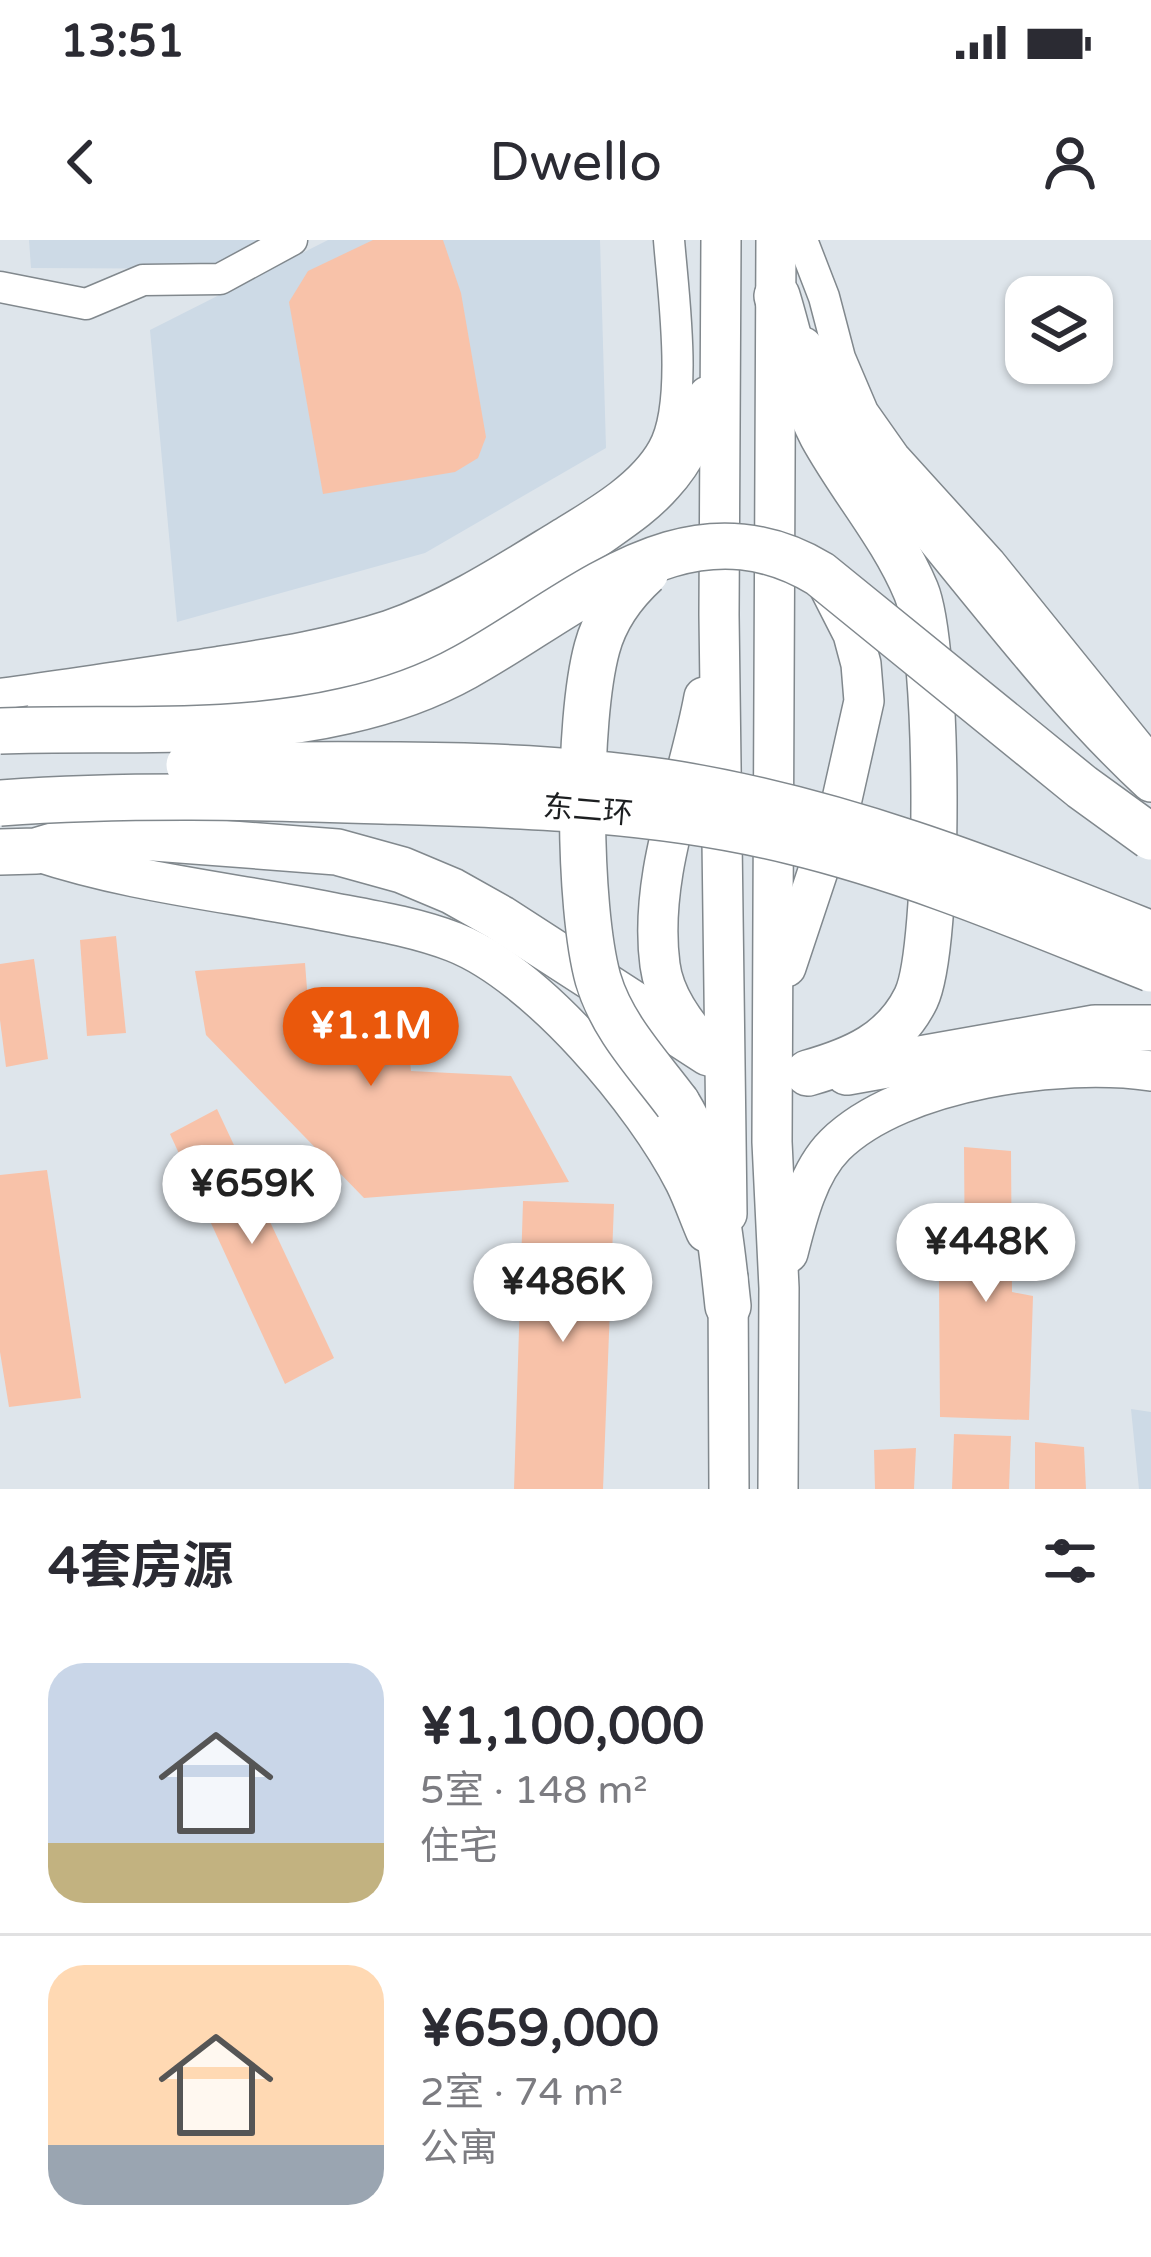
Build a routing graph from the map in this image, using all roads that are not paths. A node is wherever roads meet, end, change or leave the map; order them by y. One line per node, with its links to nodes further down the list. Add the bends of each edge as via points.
1 (292, 240): 6 (street, via 220,279 142,280 86,304)
2 (669, 240): 8 (street, via 676,391)
3 (776, 240): 7 (main road)
4 (802, 240): 14 (street, via 863,412)
5 (721, 253): 8 (street, via 709,337); 11 (main road); 13 (main road, via 712,384 695,440 641,506 559,565 404,650 323,676)
6 (0, 287)
7 (777, 296): 16 (main road, via 848,426 889,480 1037,660); 22 (main road); 23 (highway, via 821,434 918,594 933,732 928,956 917,996 868,1052 808,1073 1095,1028)
8 (664, 448): 12 (street, via 603,508 392,624 244,658)
9 (673, 553): 10 (highway, bridge, via 729,543 759,547); 13 (highway, bridge, via 634,567 462,669 351,710 242,727); 27 (highway, bridge, via 626,591 597,646 585,752 588,930 616,1024 703,1149)
10 (820, 574): 18 (highway, bridge); 22 (main road, bridge, via 853,634 864,701 842,799)
11 (719, 614): 24 (main road, via 660,898 660,967 674,1006); 27 (main road)
12 (0, 694)
13 (0, 727)
14 (1151, 758)
15 (0, 772): 20 (highway, 东二环, bridge, via 333,766 662,782 878,831)
16 (1151, 782)
17 (0, 802): 21 (highway, 东二环, bridge, via 239,796 670,817 865,861)
18 (1151, 836)
19 (18, 852): 24 (highway, via 116,838 337,852 402,870 452,891); 27 (main road, via 355,916 457,943 494,964 593,1052 667,1149)
20 (1151, 934)
21 (1151, 969)
22 (773, 1008): 26 (main road)
23 (1151, 1028)
24 (709, 1053)
25 (1151, 1071): 26 (main road, via 1077,1068 928,1093 878,1115 833,1146 803,1201)
26 (779, 1288): 29 (main road)
27 (728, 1306): 28 (main road)
28 (729, 1489)
29 (778, 1489)

